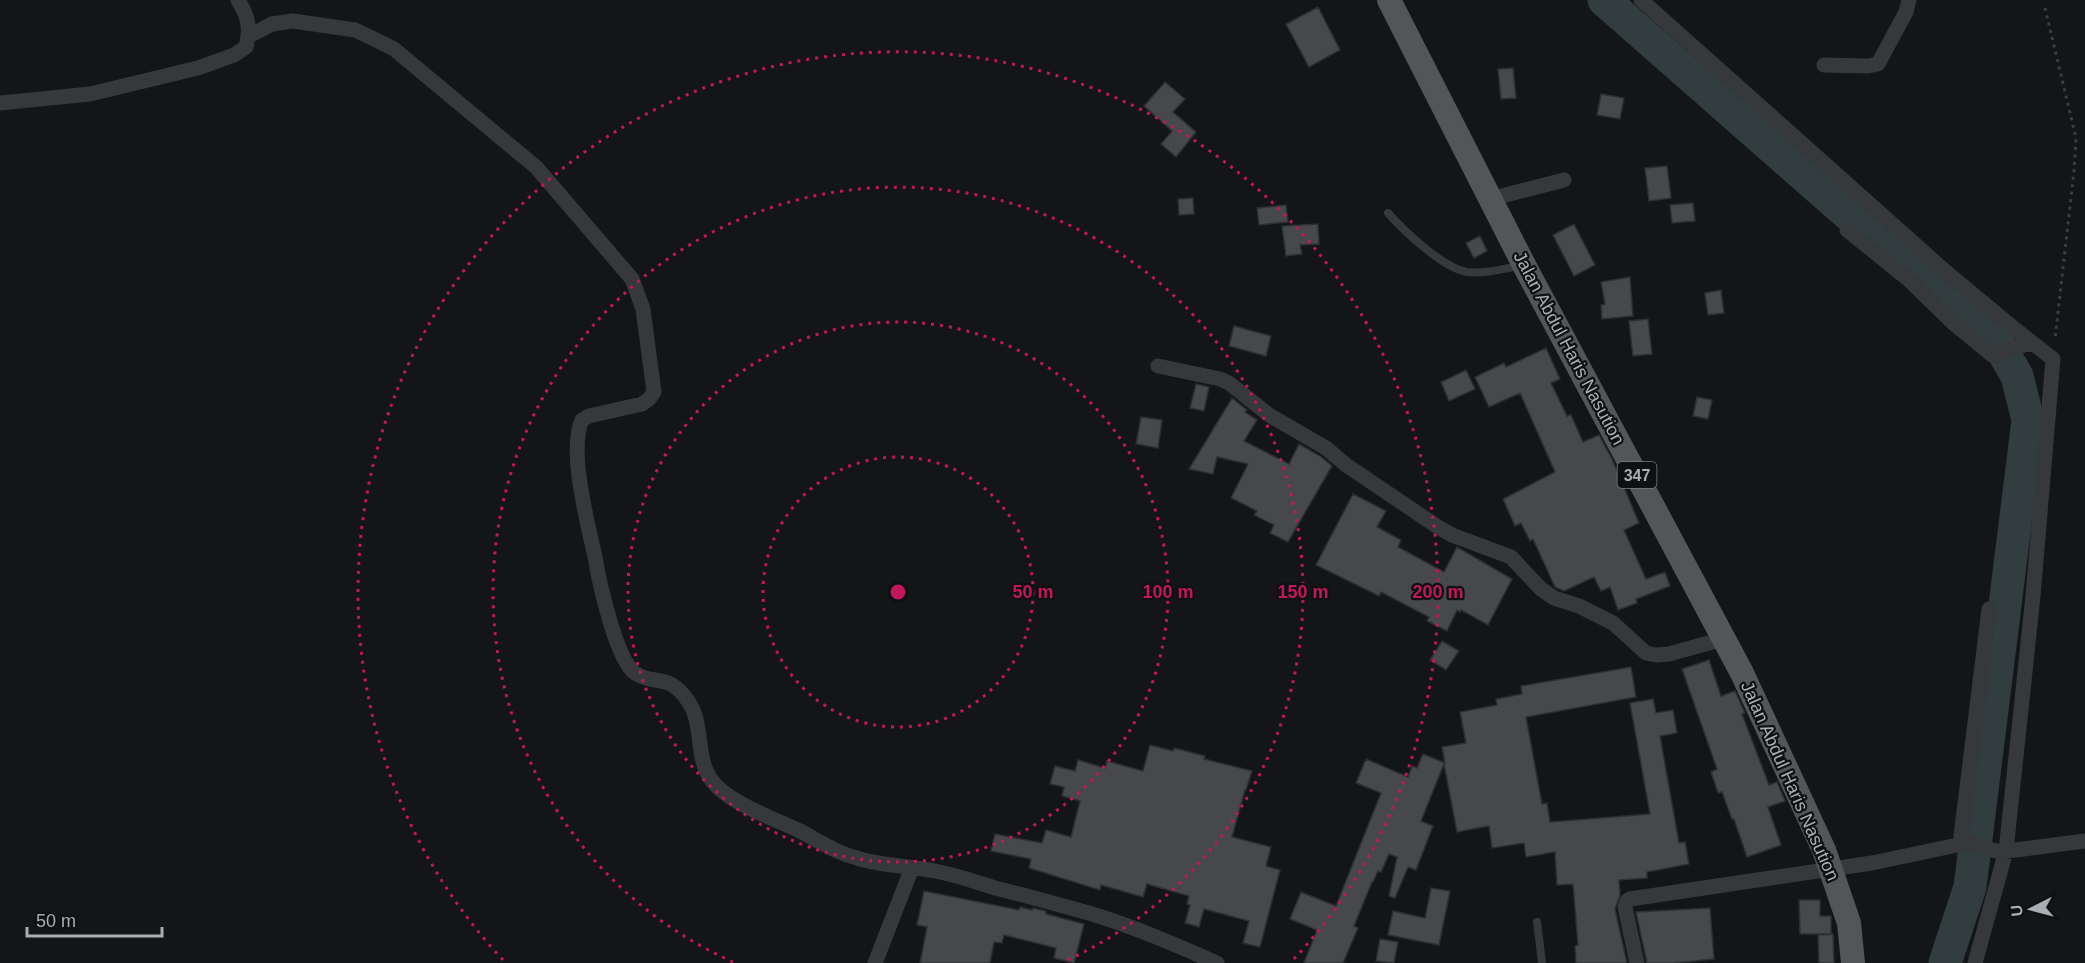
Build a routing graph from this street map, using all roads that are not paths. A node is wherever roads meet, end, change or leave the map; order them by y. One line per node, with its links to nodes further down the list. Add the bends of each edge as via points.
1 (238, 0): 5 (street, via 247,15)
2 (1389, 0): 9 (main road, Jalan Abdul Haris Nasution / 347)
3 (1641, 0): 13 (street, via 1945,271)
4 (1909, 0): 6 (street, via 1878,64)
5 (249, 36): 7 (street, via 246,47 234,55 198,68 90,94); 20 (street, via 272,24 293,21 355,30 394,49 536,167 632,279 643,309 654,392 642,404 582,420 578,441 578,467 602,596 617,641 635,674 670,683 689,702 697,722 701,756 710,779 724,792 832,850 862,860)
6 (1824, 65)
7 (0, 103)
8 (1564, 180): 9 (street)
9 (1490, 199): 12 (main road, Jalan Abdul Haris Nasution / 347)
10 (1388, 213): 12 (lane, via 1408,235 1465,272 1483,273)
11 (1847, 230): 13 (street, via 1992,355)
12 (1524, 265): 16 (main road, Jalan Abdul Haris Nasution / 347)
13 (2032, 343): 19 (street, via 2053,359 2032,596)
14 (1158, 366): 16 (street, via 1229,383 1269,415 1319,444 1438,527 1510,556 1541,589 1613,623 1646,653 1669,654)
15 (1989, 609): 18 (street)
16 (1723, 639): 21 (main road, Jalan Abdul Haris Nasution / 347, via 1757,705)
17 (2085, 841): 19 (street)
18 (1964, 843): 19 (street); 21 (street)
19 (2003, 852): 28 (street)
20 (912, 868): 23 (street); 24 (street, via 1095,915)
21 (1830, 870): 26 (street, via 1630,899 1625,907); 27 (main road, Jalan Abdul Haris Nasution / 347, via 1849,923)
22 (1537, 922): 25 (lane)
23 (875, 963)
24 (1216, 963)
25 (1542, 963)
26 (1637, 963)
27 (1852, 963)
28 (1975, 963)

